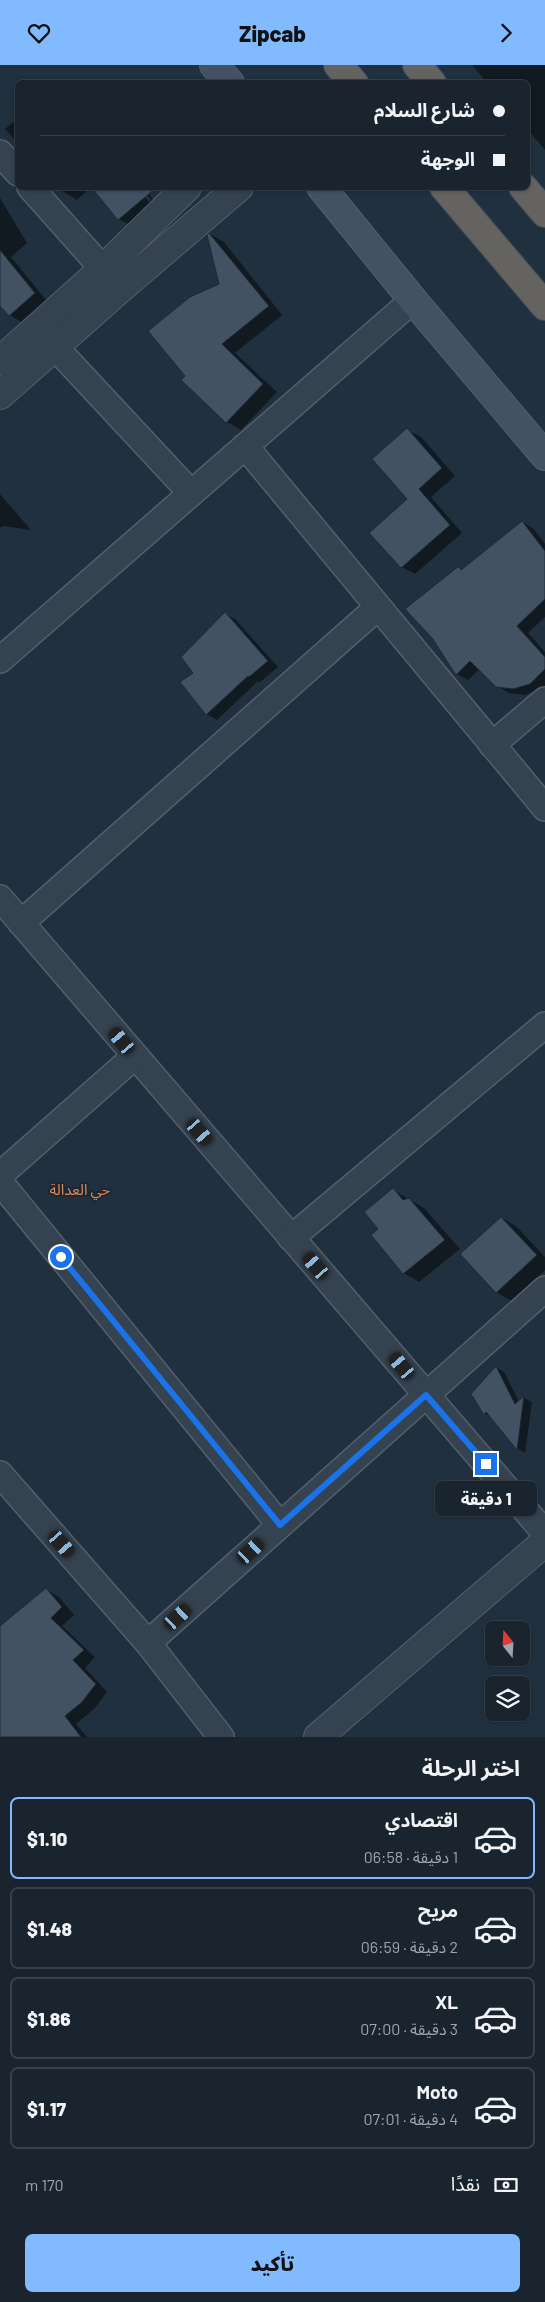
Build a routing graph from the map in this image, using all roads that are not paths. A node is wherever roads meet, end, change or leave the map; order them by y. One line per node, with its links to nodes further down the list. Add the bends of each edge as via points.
1 (214, 65): 3 (main road)
2 (417, 65): 4 (highway)
3 (227, 80)
4 (430, 80)
5 (0, 153): 6 (street)
6 (15, 170)
7 (33, 190): 14 (street)
8 (185, 190): 14 (street)
9 (236, 190): 17 (street)
10 (323, 190): 15 (main road)
11 (447, 190): 16 (highway)
12 (526, 190): 13 (highway)
13 (545, 213)
14 (103, 269): 18 (street)
15 (413, 300): 19 (street); 20 (main road)
16 (545, 306)
17 (55, 347): 18 (street); 21 (street)
18 (3, 378)
19 (245, 446): 21 (street); 22 (street)
20 (545, 455)
21 (191, 493): 23 (street)
22 (378, 607): 25 (street); 28 (street)
23 (0, 660)
24 (545, 701): 25 (street)
25 (492, 745): 26 (street)
26 (545, 808)
27 (0, 898): 28 (street)
28 (21, 923): 30 (street)
29 (545, 1025): 33 (street)
30 (135, 1056): 31 (street); 33 (street)
31 (0, 1175)
32 (0, 1182): 37 (street)
33 (291, 1238): 35 (street)
34 (545, 1289): 35 (street)
35 (426, 1395): 37 (street); 38 (street)
36 (0, 1474): 40 (street)
37 (280, 1525): 40 (street)
38 (545, 1533)
39 (545, 1541): 42 (street)
40 (148, 1643): 41 (street)
41 (221, 1737)
42 (318, 1737)

